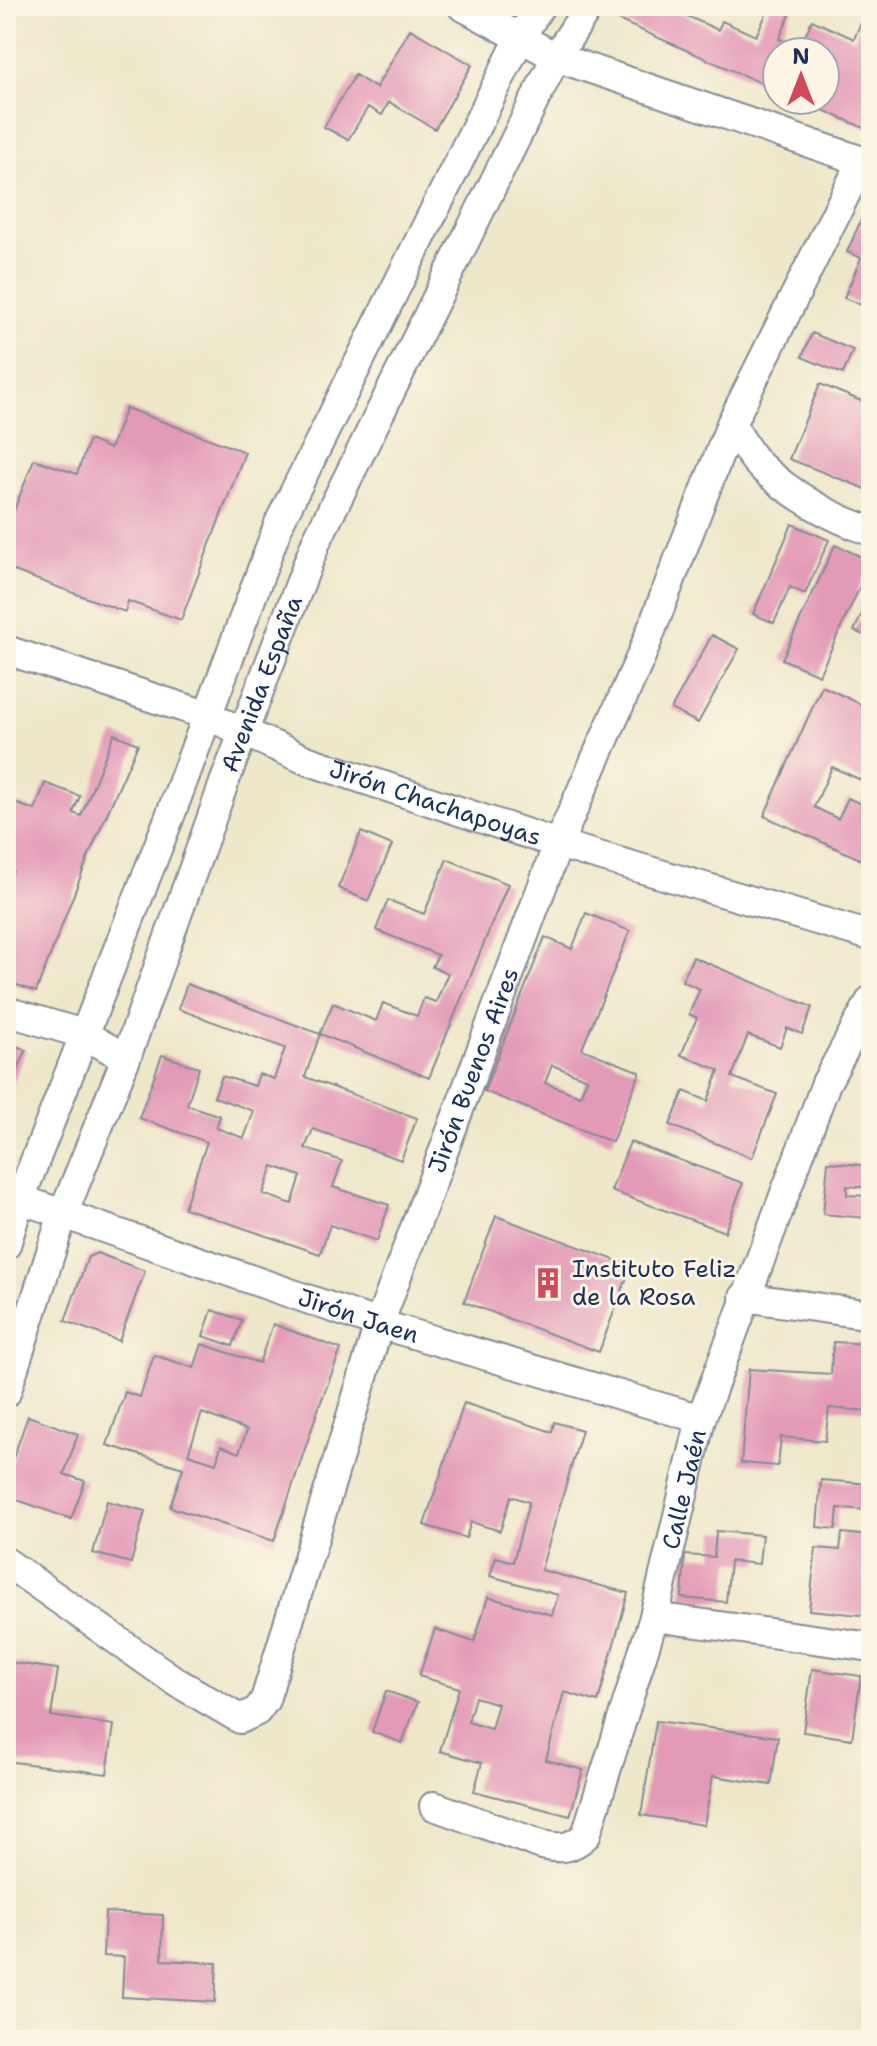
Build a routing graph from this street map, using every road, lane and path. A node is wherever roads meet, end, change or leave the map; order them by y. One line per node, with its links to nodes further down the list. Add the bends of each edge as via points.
1 (462, 6): 4 (street)
2 (540, 6): 4 (street, Avenida España)
3 (589, 6): 5 (street, Avenida España)
4 (520, 38): 5 (street); 10 (street, Avenida España, via 280,521)
5 (556, 57): 6 (street); 11 (street, Avenida España, via 316,542)
6 (866, 162): 7 (street, Jirón Buenos Aires)
7 (731, 424): 8 (street, via 757,463 789,489); 12 (street, Jirón Buenos Aires, via 642,654)
8 (871, 531)
9 (6, 650): 10 (street, Jirón Chachapoyas)
10 (206, 715): 11 (street, Jirón Chachapoyas); 16 (street, Avenida España)
11 (244, 733): 12 (street, Jirón Chachapoyas, via 306,760); 17 (street, Avenida España)
12 (558, 844): 13 (street, Jirón Chachapoyas); 23 (street, Jirón Buenos Aires)
13 (871, 936)
14 (871, 1000): 21 (street, Calle Jaén, via 826,1083)
15 (6, 1011): 16 (street)
16 (83, 1034): 17 (street); 18 (street, Avenida España)
17 (126, 1058): 19 (street, Avenida España)
18 (20, 1199): 19 (street, Jirón Jaen); 20 (street, Avenida España)
19 (63, 1214): 23 (street, Jirón Jaen); 24 (street, Avenida España)
20 (6, 1245)
21 (744, 1297): 22 (street); 25 (street, Calle Jaén)
22 (871, 1315)
23 (379, 1324): 25 (street, Jirón Jaen); 26 (street, Jirón Buenos Aires, via 265,1700 257,1711 240,1719 175,1681)
24 (6, 1393)
25 (701, 1419): 27 (street, Calle Jaén)
26 (6, 1562)
27 (654, 1617): 28 (street); 29 (street, Calle Jaén, via 586,1835 574,1846 542,1845)
28 (871, 1647)
29 (434, 1806)

